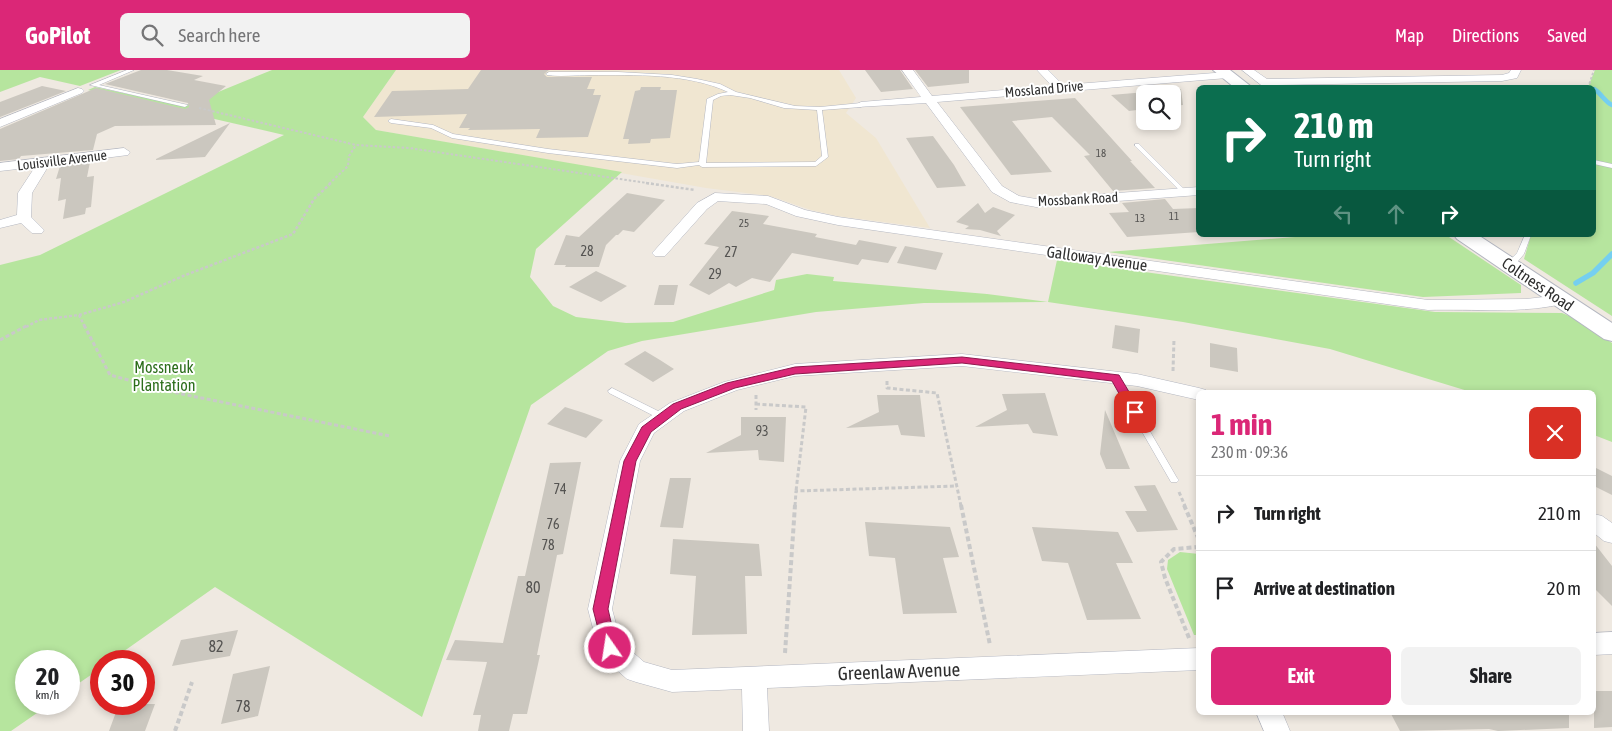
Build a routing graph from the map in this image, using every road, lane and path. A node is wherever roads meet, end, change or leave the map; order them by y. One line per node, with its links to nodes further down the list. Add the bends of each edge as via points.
1 (132, 70): 22 (lane, via 93,86)
2 (907, 70): 21 (street, Mossbank Road)
3 (1042, 70): 18 (street)
4 (1195, 70): 10 (street)
5 (1246, 70): 15 (street)
6 (1409, 70): 13 (street)
7 (1516, 70): 13 (street, via 1513,76 1502,78)
8 (1594, 70): 17 (path)
9 (549, 74): 20 (lane, via 665,74 715,83)
10 (1206, 77): 11 (street, Mossland Drive); 18 (street, Mossland Drive)
11 (1223, 77): 14 (street)
12 (1402, 80): 13 (street); 15 (street); 16 (street)
13 (1428, 80)
14 (1240, 85)
15 (1269, 85)
16 (1411, 85)
17 (1589, 85)
18 (1059, 87): 21 (street, Mossland Drive)
19 (78, 91): 26 (street)
20 (734, 93): 24 (lane, via 785,107); 34 (lane, via 710,99)
21 (928, 99): 23 (street, Mossland Drive); 37 (street, Mossbank Road, via 997,189 1015,199 1036,203)
22 (185, 105): 29 (path)
23 (860, 105): 24 (lane)
24 (819, 108): 34 (lane, via 825,157 816,164)
25 (391, 122): 34 (lane, via 418,124 452,136 548,151 677,166)
26 (0, 123)
27 (26, 126): 28 (street)
28 (0, 127)
29 (356, 145): 38 (path, via 409,148 531,165 698,190); 47 (path, via 349,156 348,166 314,199 293,234 124,302)
30 (1137, 145): 37 (lane, Mossbank Road)
31 (124, 152): 32 (street, Louisville Avenue)
32 (44, 162): 36 (street, Louisville Avenue); 39 (street, via 25,194)
33 (1596, 162): 35 (lane)
34 (703, 163)
35 (1612, 166)
36 (0, 167)
37 (1192, 192)
38 (714, 196): 44 (street); 46 (street, Galloway Avenue, via 768,200 801,213 838,221 1428,305 1526,304)
39 (24, 218): 40 (street); 41 (street)
40 (0, 224)
41 (37, 230)
42 (1467, 237): 45 (street, Coltness Road)
43 (1527, 237): 45 (lane, via 1520,254)
44 (660, 253)
45 (1510, 265): 46 (street, Coltness Road)
46 (1561, 300): 48 (street, Coltness Road)
47 (79, 314): 49 (path, via 39,320); 58 (path, via 110,375 172,392)
48 (1612, 334)
49 (0, 340)
50 (1174, 340): 53 (path)
51 (887, 364): 52 (street, via 962,360); 57 (street, via 795,370 731,386 677,407); 60 (path, via 888,388 937,393)
52 (1115, 378): 53 (street); 59 (lane)
53 (1173, 388): 55 (street)
54 (612, 391): 57 (lane)
55 (1196, 393)
56 (756, 404): 61 (path, via 806,407)
57 (663, 417): 72 (street, Greenlaw Avenue, via 646,429 630,461 600,609 610,648 636,672 672,681)
58 (390, 436)
59 (1174, 480): 63 (path)
60 (957, 486): 61 (path); 70 (path)
61 (796, 491): 71 (path)
62 (1596, 523): 64 (street)
63 (1196, 533)
64 (1612, 535)
65 (1196, 547): 68 (path, via 1174,548 1161,562)
66 (1612, 643): 67 (street)
67 (1596, 644)
68 (1196, 654)
69 (1196, 659): 70 (street, Greenlaw Avenue)
70 (995, 667): 71 (street, Greenlaw Avenue)
71 (784, 676): 72 (street, Greenlaw Avenue)
72 (754, 677): 76 (street)
73 (192, 682): 75 (path)
74 (1270, 715): 77 (street)
75 (175, 731)
76 (756, 731)
77 (1277, 731)

